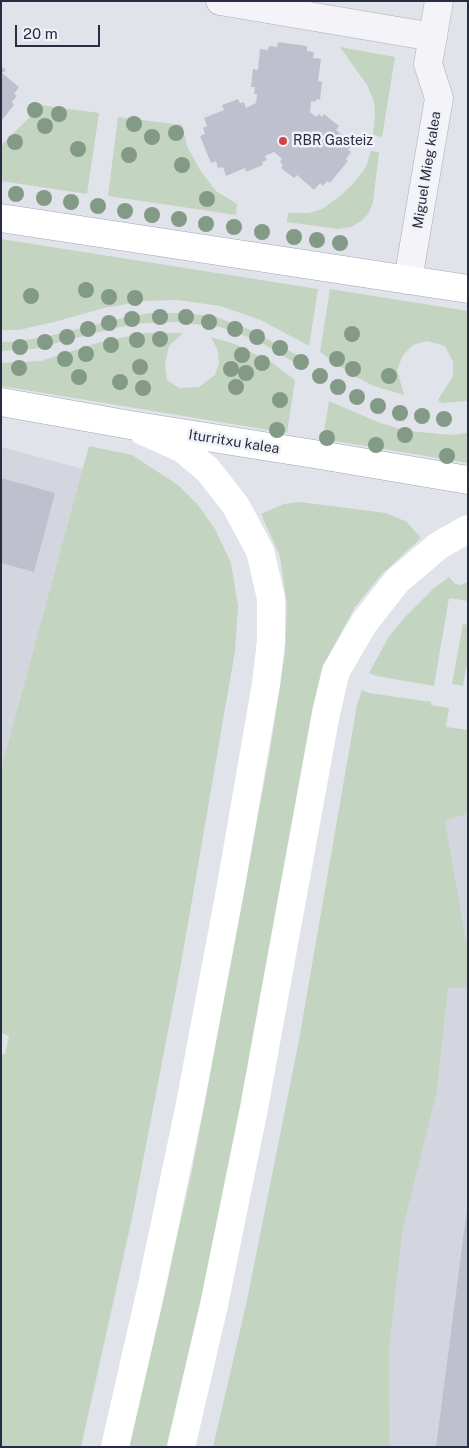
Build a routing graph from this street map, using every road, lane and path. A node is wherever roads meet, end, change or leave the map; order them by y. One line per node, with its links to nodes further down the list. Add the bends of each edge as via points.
1 (220, 1): 3 (street)
2 (439, 1): 3 (street, Miguel Mieg kalea)
3 (433, 37): 5 (street, Miguel Mieg kalea, via 428,64 439,98)
4 (1, 218): 5 (main road)
5 (408, 280): 6 (main road)
6 (468, 289)
7 (1, 402): 8 (main road, Iturritxu kalea)
8 (130, 425): 9 (main road, Iturritxu kalea); 11 (main road, via 182,449 208,470 236,506 260,551 271,598 271,641 230,891 190,1104)
9 (468, 480)
10 (468, 529): 12 (main road, via 438,546 397,581 364,623 336,671 254,1108)
11 (115, 1447)
12 (181, 1447)

